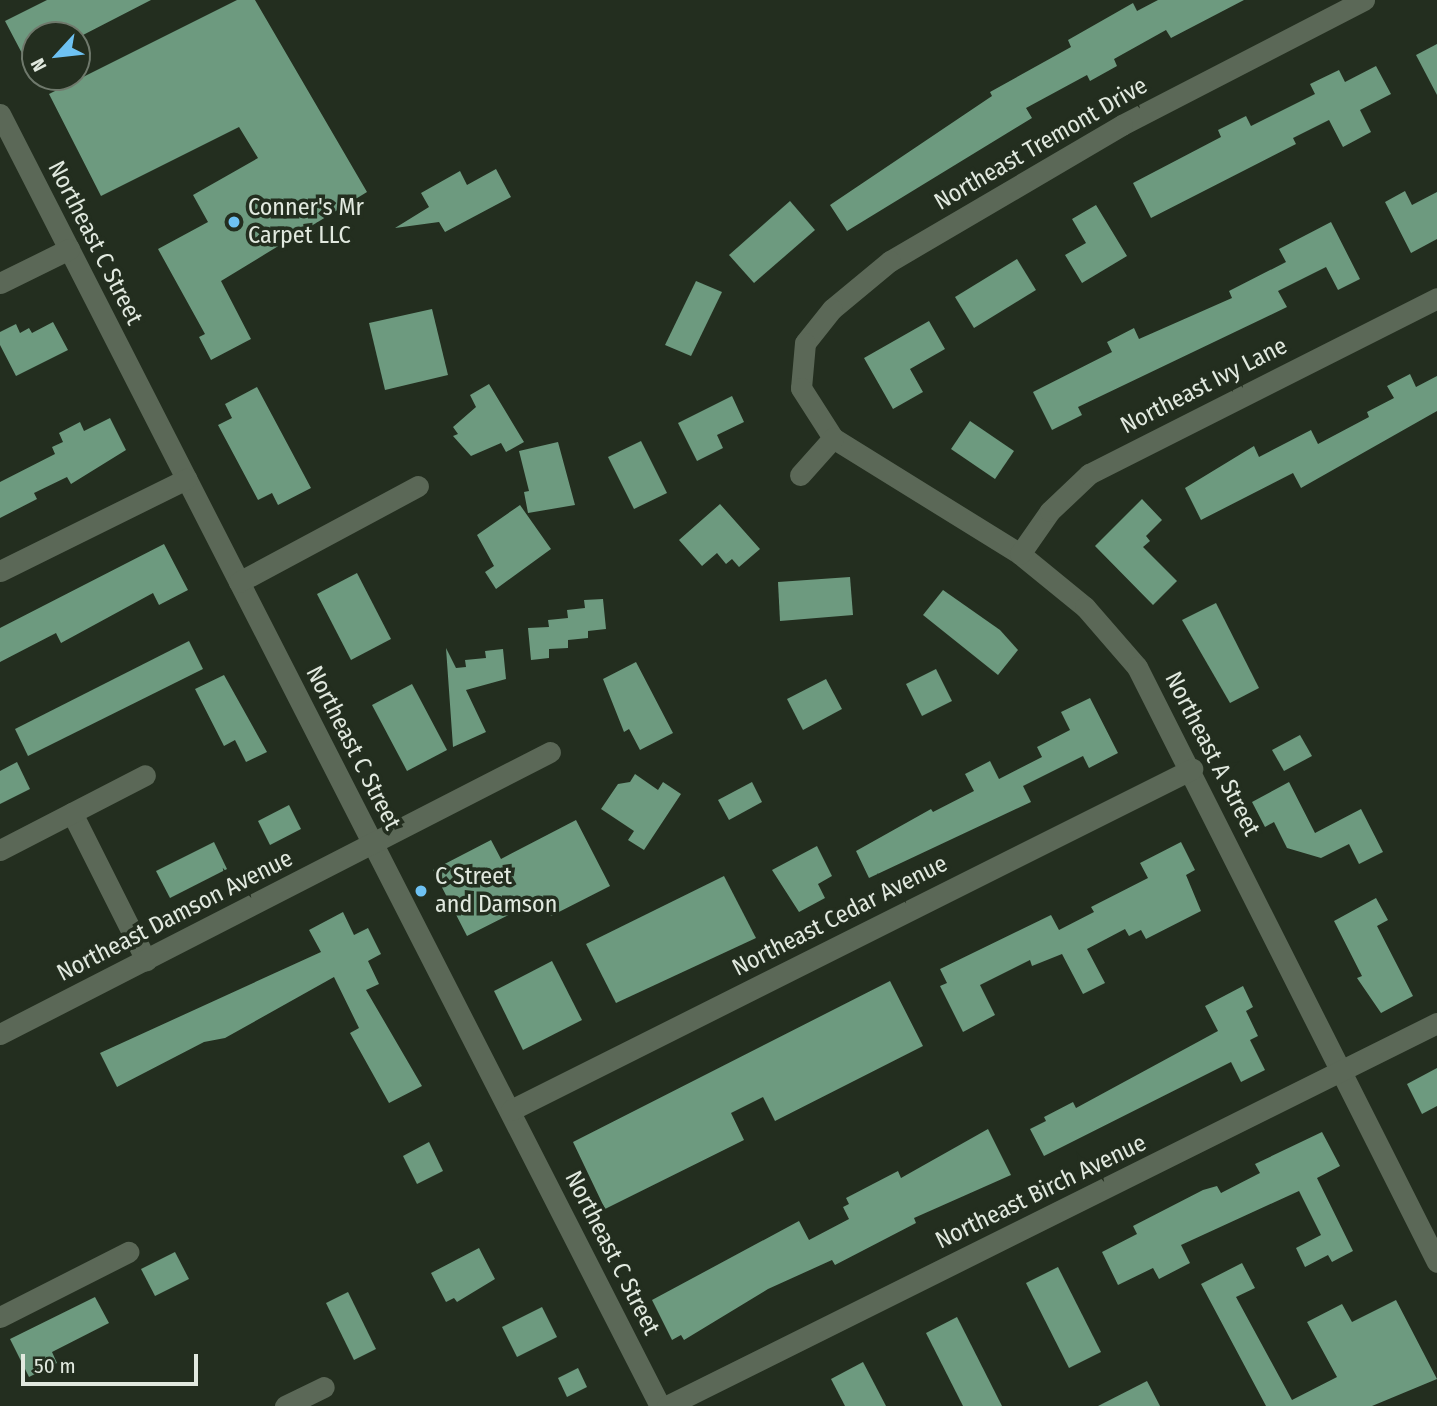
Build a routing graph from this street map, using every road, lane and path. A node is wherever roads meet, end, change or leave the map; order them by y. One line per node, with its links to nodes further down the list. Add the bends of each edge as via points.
1 (1364, 0): 6 (street, Northeast Tremont Drive, via 1122,125 890,261 832,309 805,343)
2 (0, 114): 3 (street, Northeast C Street)
3 (69, 249): 4 (street); 9 (street, Northeast C Street)
4 (0, 283)
5 (1437, 298): 11 (street, Northeast Ivy Lane, via 1089,474 1051,512)
6 (801, 388): 7 (street, Northeast A Street)
7 (833, 438): 8 (street); 11 (street, Northeast A Street)
8 (800, 475)
9 (186, 479): 12 (street); 13 (street, Northeast C Street)
10 (418, 486): 13 (street)
11 (1020, 554): 15 (street, Northeast A Street, via 1085,607 1138,667)
12 (0, 571)
13 (239, 582): 18 (street, Northeast C Street)
14 (550, 752): 18 (street, Northeast Damson Avenue)
15 (1192, 769): 23 (street, Northeast A Street); 24 (street, Northeast Cedar Avenue)
16 (145, 775): 17 (street)
17 (72, 813): 19 (street); 20 (street)
18 (374, 846): 20 (street, Northeast Damson Avenue); 24 (street, Northeast C Street)
19 (0, 850)
20 (146, 960): 22 (street, Northeast Damson Avenue)
21 (1437, 1023): 23 (street, Northeast Birch Avenue)
22 (0, 1034)
23 (1342, 1072): 26 (street, Northeast A Street); 31 (street, Northeast Birch Avenue)
24 (511, 1110): 30 (street, Northeast C Street)
25 (128, 1252): 27 (street)
26 (1437, 1262)
27 (0, 1317)
28 (324, 1387): 29 (street)
29 (285, 1406)
30 (660, 1406)
31 (667, 1406)

